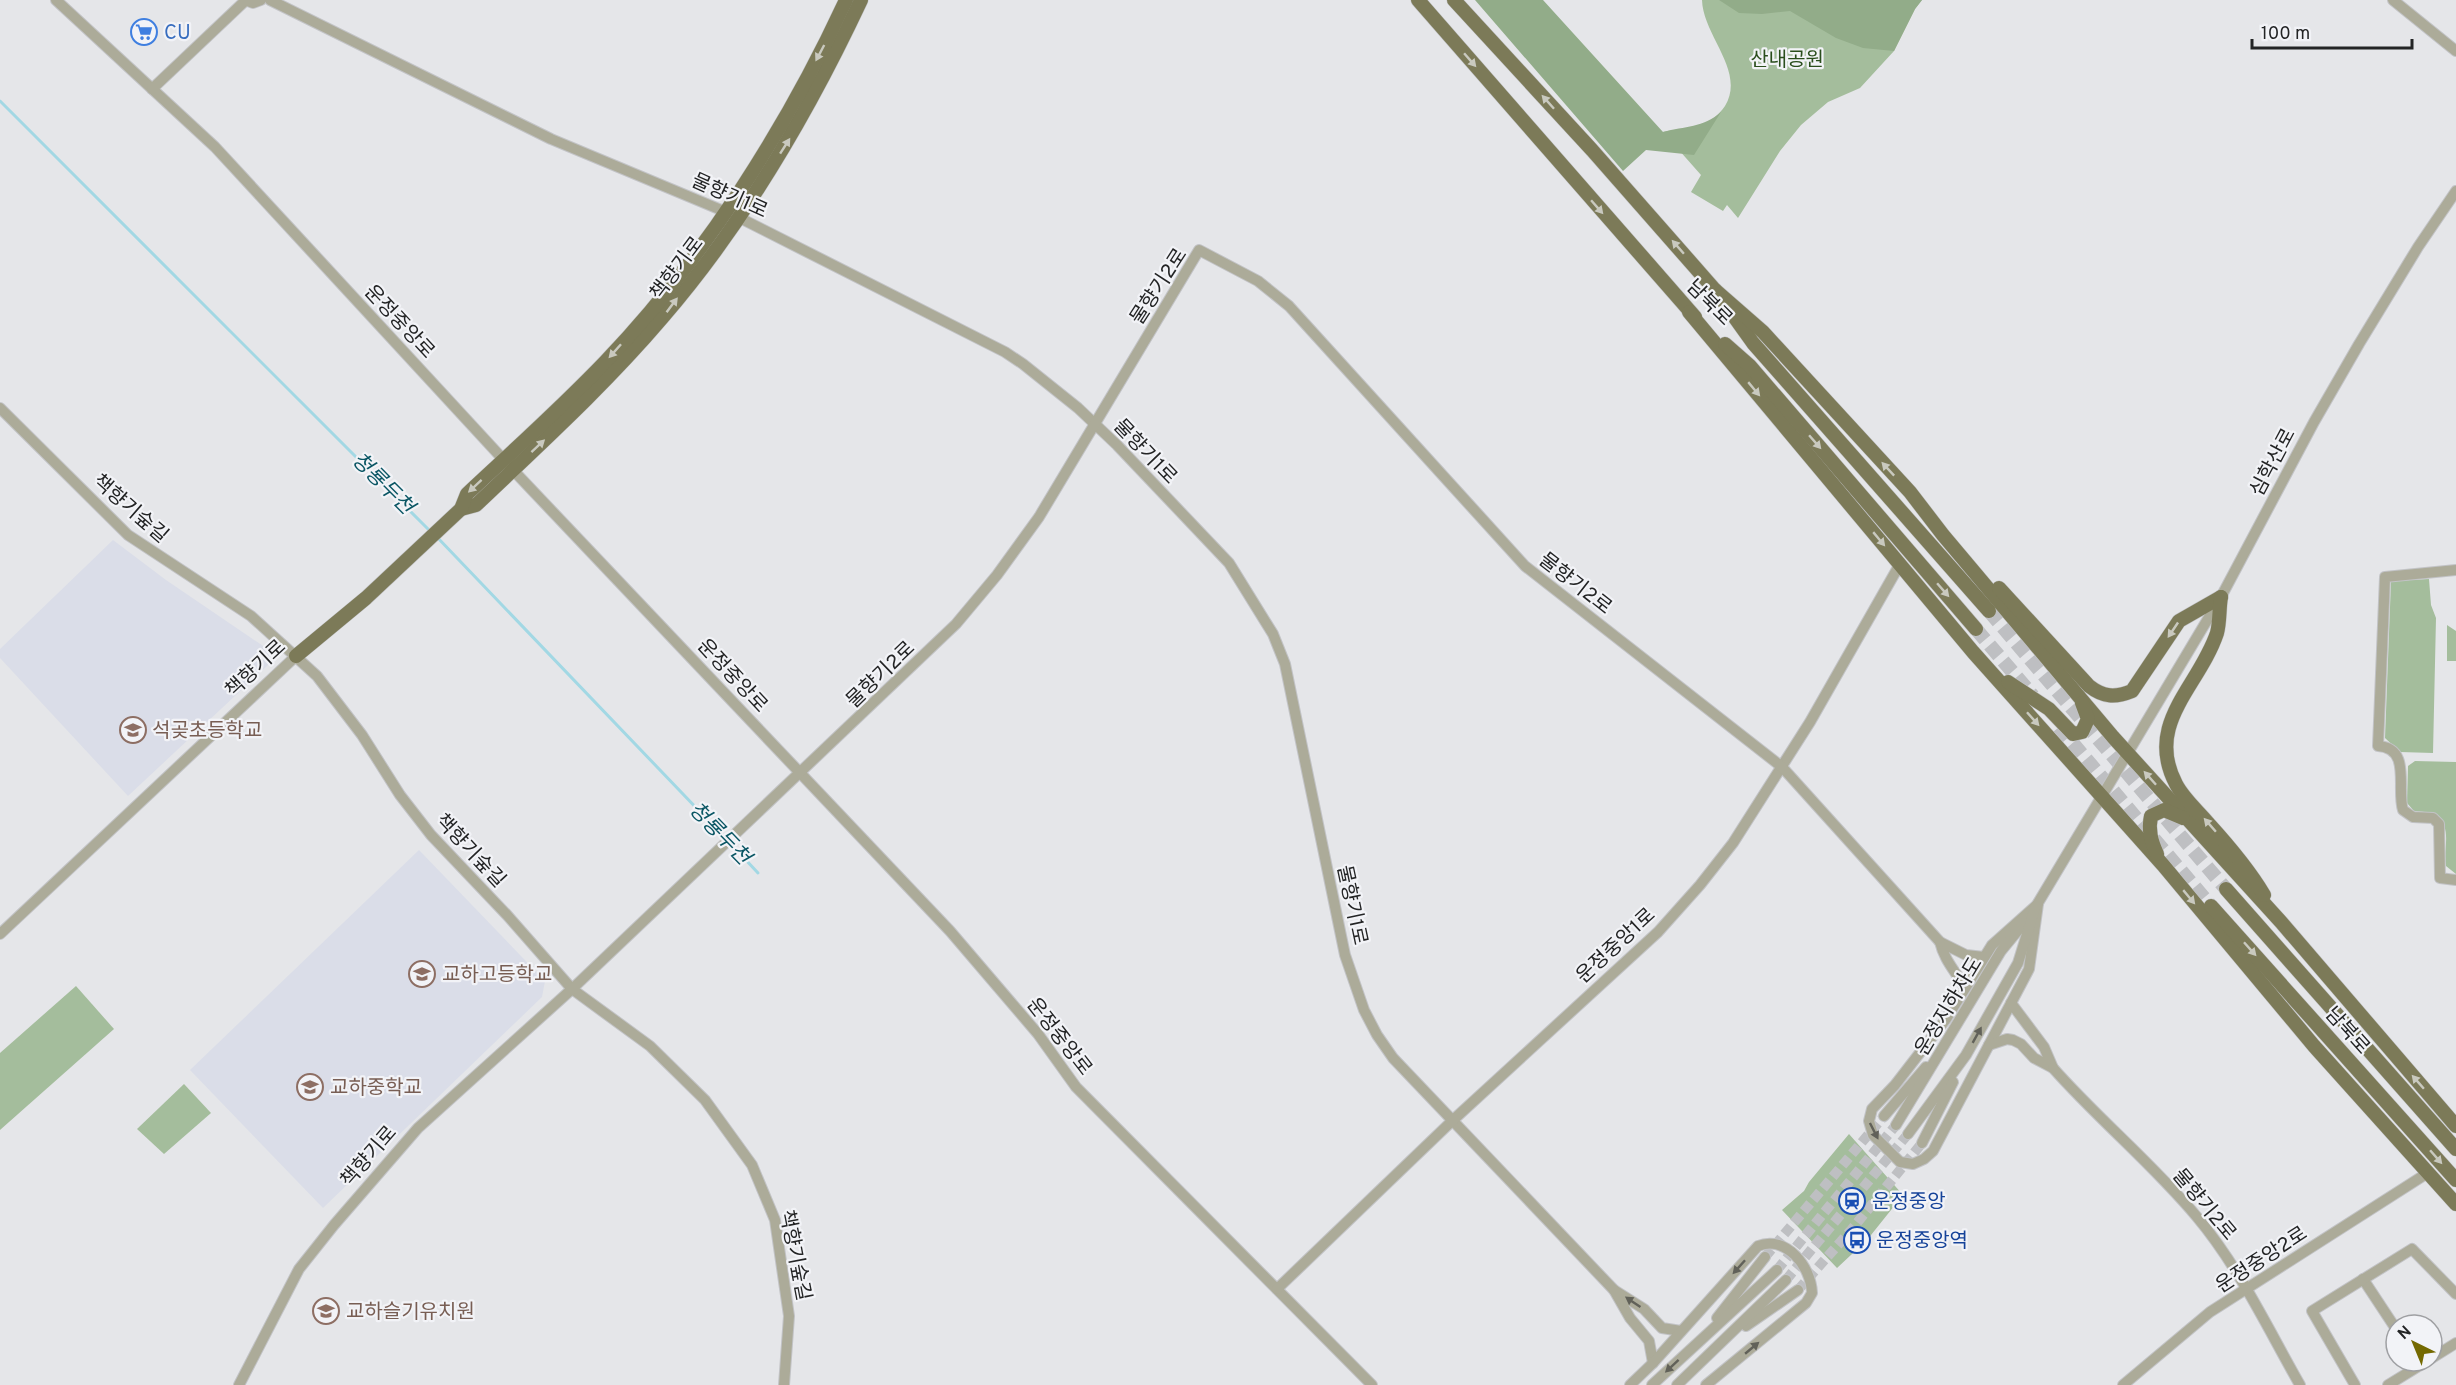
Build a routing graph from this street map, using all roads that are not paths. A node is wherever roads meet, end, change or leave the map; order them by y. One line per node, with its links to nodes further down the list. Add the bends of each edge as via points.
1 (56, 0): 13 (street, 운정중앙로)
2 (245, 0): 3 (street); 13 (street)
3 (261, 0)
4 (270, 0): 15 (street, 물향기1로, via 551,139)
5 (846, 0): 15 (main road, 책향기로, one-way to 15)
6 (861, 0): 15 (main road, 책향기로, one-way to 6, via 794,132)
7 (1407, 0): 11 (main road)
8 (1418, 0): 11 (main road, 남북로)
9 (2393, 0): 12 (street)
10 (1458, 3): 16 (main road, 남북로, one-way to 10)
11 (1442, 28): 17 (main road, 남북로, one-way to 17)
12 (2456, 51)
13 (152, 89): 20 (street, 운정중앙로, via 214,147)
14 (2456, 191): 24 (street, 심학산로, via 2418,246 2314,422)
15 (732, 214): 19 (street, 물향기1로, via 1005,352); 20 (main road, 책향기로, via 664,316 618,368)
16 (1715, 290): 21 (main road, one-way to 16, via 1910,492 1763,332); 25 (main road, 남북로, via 1753,343)
17 (1689, 312): 22 (main road, one-way to 22); 26 (main road, 남북로, one-way to 26, via 1750,366)
18 (0, 408): 27 (street, 책향기숲길, via 128,535 251,616)
19 (1094, 424): 31 (street, 물향기2로, via 1198,250 1258,281 1289,306 1526,566); 32 (street, 물향기2로, via 1039,517 956,624); 52 (street, 물향기1로, via 1228,563 1273,634 1285,664 1355,988 1377,1035 1393,1058)
20 (509, 464): 27 (main road, 책향기로, via 476,504 461,509 366,598); 32 (street, 운정중앙로)
21 (1943, 535): 24 (main road, one-way to 21, via 2179,621 2132,691 2121,696 2100,695 1983,570); 29 (main road)
22 (1900, 564): 28 (main road); 31 (street, 운정중앙1로)
23 (2456, 570): 36 (street, via 2385,577 2378,746 2388,749 2402,766 2403,810 2413,816 2433,818 2439,824 2440,878)
24 (2220, 597): 30 (street, 심학산로); 40 (main road, one-way to 24, via 2248,868 2177,785 2167,758 2170,721 2217,632)
25 (1989, 611)
26 (1976, 629)
27 (296, 656): 41 (street, 책향기로); 45 (street, 책향기숲길, via 317,676 362,735 431,835)
28 (1983, 662): 29 (main road, via 2049,709 2073,735 2082,732 2088,719); 33 (main road, one-way to 33)
29 (2080, 698): 30 (main road)
30 (2128, 754): 33 (street, 심학산로); 34 (main road, one-way to 30)
31 (1782, 767): 42 (street, 물향기2로); 52 (street, 운정중앙1로, via 1733,843 1658,932)
32 (801, 773): 45 (street, 물향기2로); 65 (street, 운정중앙로, via 950,931 1038,1034 1076,1087)
33 (2103, 798): 35 (main road); 38 (street, 심학산로)
34 (2190, 822): 35 (main road, via 2164,810 2151,816 2153,845); 40 (main road)
35 (2163, 866): 58 (main road, one-way to 58)
36 (2456, 880)
37 (2226, 888): 57 (main road, 남북로)
38 (2036, 906): 43 (street); 46 (street, via 2029,969); 47 (street, 운정지하차도, via 2001,951); 49 (street, one-way to 38, via 2018,963)
39 (2211, 906): 59 (main road, 남북로, one-way to 59)
40 (2281, 922): 54 (main road, one-way to 40)
41 (0, 934)
42 (1940, 942): 43 (street, via 1966,955); 44 (street, via 1943,957 1956,970)
43 (1984, 957): 44 (street)
44 (1965, 988): 48 (street, one-way to 48, via 1939,1028 1872,1109 1869,1120 1873,1135 1900,1162 1913,1164 1933,1151)
45 (573, 989): 77 (street, 책향기로, via 418,1128 334,1224 299,1269); 78 (street, 책향기숲길, via 650,1046 689,1084 752,1165 775,1220 789,1316)
46 (2011, 1003): 48 (street); 50 (street, via 2044,1047)
47 (1950, 1039): 51 (street); 53 (street, 운정지하차도)
48 (1989, 1045): 50 (street, via 2013,1040 2034,1058)
49 (1966, 1056): 55 (street); 56 (street)
50 (2054, 1068): 68 (street, 물향기2로, via 2193,1212)
51 (1884, 1116)
52 (1452, 1121): 65 (street, 운정중앙1로); 66 (street, 물향기1로)
53 (1896, 1125)
54 (2456, 1126)
55 (1908, 1134)
56 (1922, 1143)
57 (2456, 1149)
58 (2426, 1174): 60 (main road); 68 (street, 운정중앙2로)
59 (2456, 1180)
60 (2456, 1204)
61 (1765, 1257): 72 (street)
62 (1777, 1270): 72 (street)
63 (2363, 1279): 69 (street, via 2412,1249); 70 (street); 86 (street, via 2312,1311)
64 (1786, 1280): 73 (street)
65 (1277, 1289): 79 (street, 운정중앙로)
66 (1614, 1290): 71 (street, one-way to 66, via 1662,1328); 74 (street, via 1649,1341)
67 (1798, 1290): 73 (street)
68 (2246, 1290): 84 (street, 운정중앙2로, via 2210,1312); 85 (street, 물향기2로)
69 (2456, 1294)
70 (2385, 1313)
71 (1682, 1331): 74 (street); 76 (street, one-way to 71, via 1806,1303 1812,1293 1809,1272 1778,1243 1758,1246)
72 (1698, 1342): 81 (street, one-way to 81)
73 (1721, 1343): 82 (street)
74 (1653, 1363): 80 (street)
75 (2405, 1373): 87 (street)
76 (1718, 1380): 83 (street)
77 (239, 1385)
78 (784, 1385)
79 (1372, 1385)
80 (1630, 1385)
81 (1652, 1385)
82 (1677, 1385)
83 (1707, 1385)
84 (2123, 1385)
85 (2300, 1385)
86 (2355, 1385)
87 (2388, 1385)

